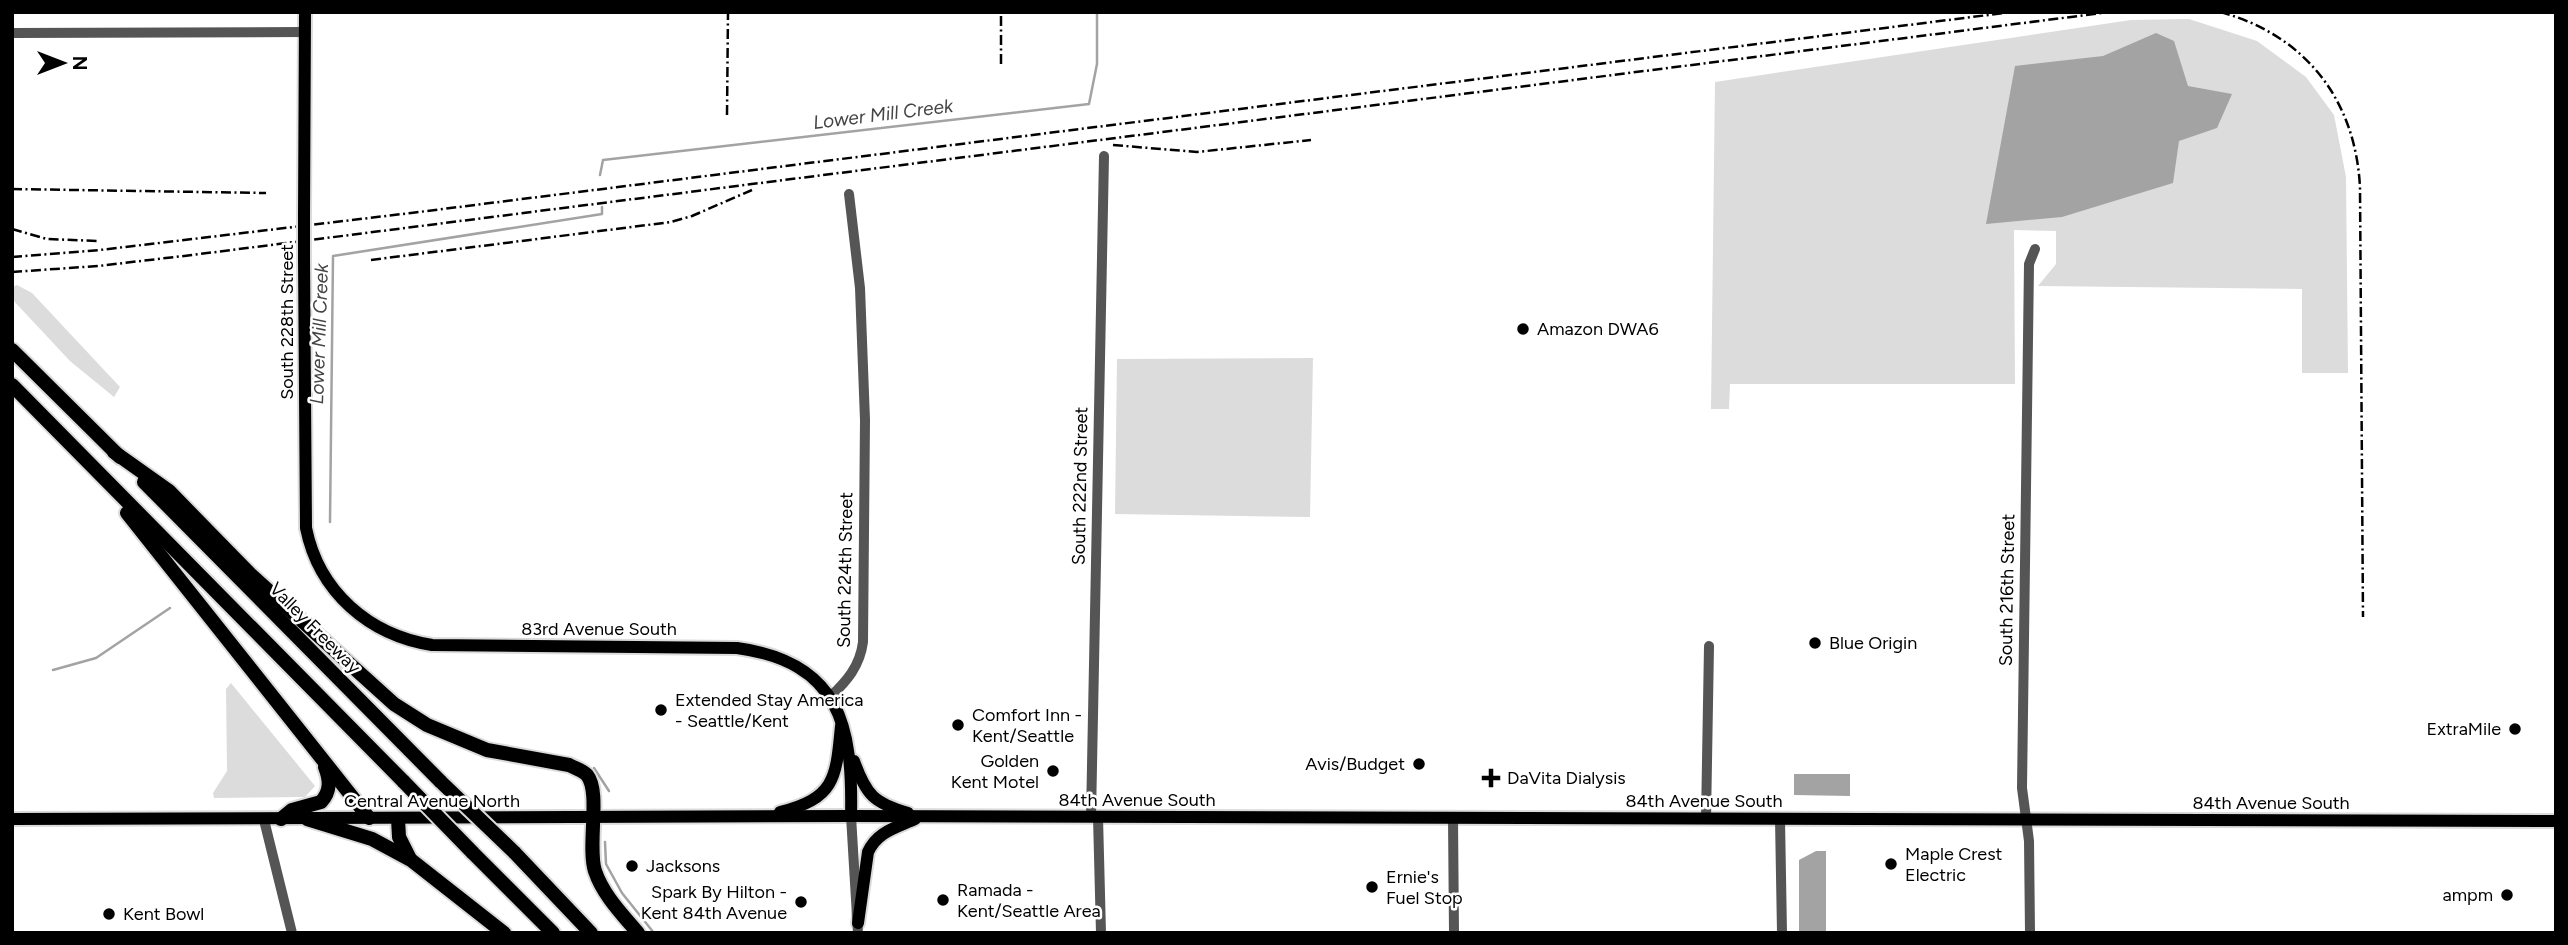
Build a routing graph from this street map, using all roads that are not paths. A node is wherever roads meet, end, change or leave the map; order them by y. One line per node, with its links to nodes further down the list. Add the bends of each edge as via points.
1 (305, 12): 2 (main road, South 228th Street)
2 (305, 32): 3 (street); 11 (main road, South 228th Street, bridge, via 306,528 327,579)
3 (12, 33)
4 (1104, 156): 21 (street, South 222nd Street)
5 (849, 194): 13 (street, South 224th Street, via 860,288 865,419 863,642 852,674)
6 (2035, 249): 31 (street, South 216th Street, via 2029,264)
7 (12, 349): 9 (highway, Valley Freeway)
8 (12, 386): 10 (highway)
9 (114, 452): 18 (highway, via 169,491 250,574 394,704 427,725 487,750 581,770 591,783); 38 (highway, Valley Freeway, bridge)
10 (85, 459): 16 (highway); 37 (highway, bridge)
11 (358, 615): 13 (main road, 83rd Avenue South, via 389,634 432,645 749,649 797,666)
12 (1709, 646): 28 (street)
13 (830, 697): 14 (main road)
14 (842, 719): 15 (main road); 19 (main road, via 836,766 826,789 811,802)
15 (848, 743): 17 (main road); 20 (main road, via 862,780 879,803)
16 (320, 755): 22 (highway); 26 (highway, via 330,785 326,797)
17 (851, 816): 19 (main road, Central Avenue North); 20 (main road, 84th Avenue South); 34 (street)
18 (592, 817): 19 (main road, Central Avenue North); 23 (main road, Central Avenue North); 39 (highway, via 591,856 596,874)
19 (763, 817)
20 (922, 817): 21 (main road, 84th Avenue South); 34 (main road, via 878,835 867,852)
21 (1095, 817): 24 (main road, 84th Avenue South); 40 (street, South 222nd Street)
22 (369, 818): 23 (main road, Central Avenue North); 27 (main road, Central Avenue North)
23 (398, 818): 33 (highway, via 399,837)
24 (1453, 818): 28 (main road, 84th Avenue South); 41 (street)
25 (12, 819): 30 (main road, Central Avenue North)
26 (281, 819): 27 (main road, Central Avenue North); 30 (main road, Central Avenue North)
27 (307, 819): 33 (highway, via 372,839)
28 (1706, 819): 29 (main road, 84th Avenue South)
29 (1780, 819): 31 (main road, 84th Avenue South); 42 (street)
30 (264, 820): 35 (street)
31 (2025, 820): 32 (main road, 84th Avenue South); 43 (street, South 216th Street, via 2031,863)
32 (2556, 821)
33 (411, 860): 36 (highway)
34 (858, 928)
35 (292, 933)
36 (505, 933)
37 (553, 933)
38 (591, 933)
39 (638, 933)
40 (1101, 933)
41 (1454, 933)
42 (1782, 933)
43 (2030, 933)

